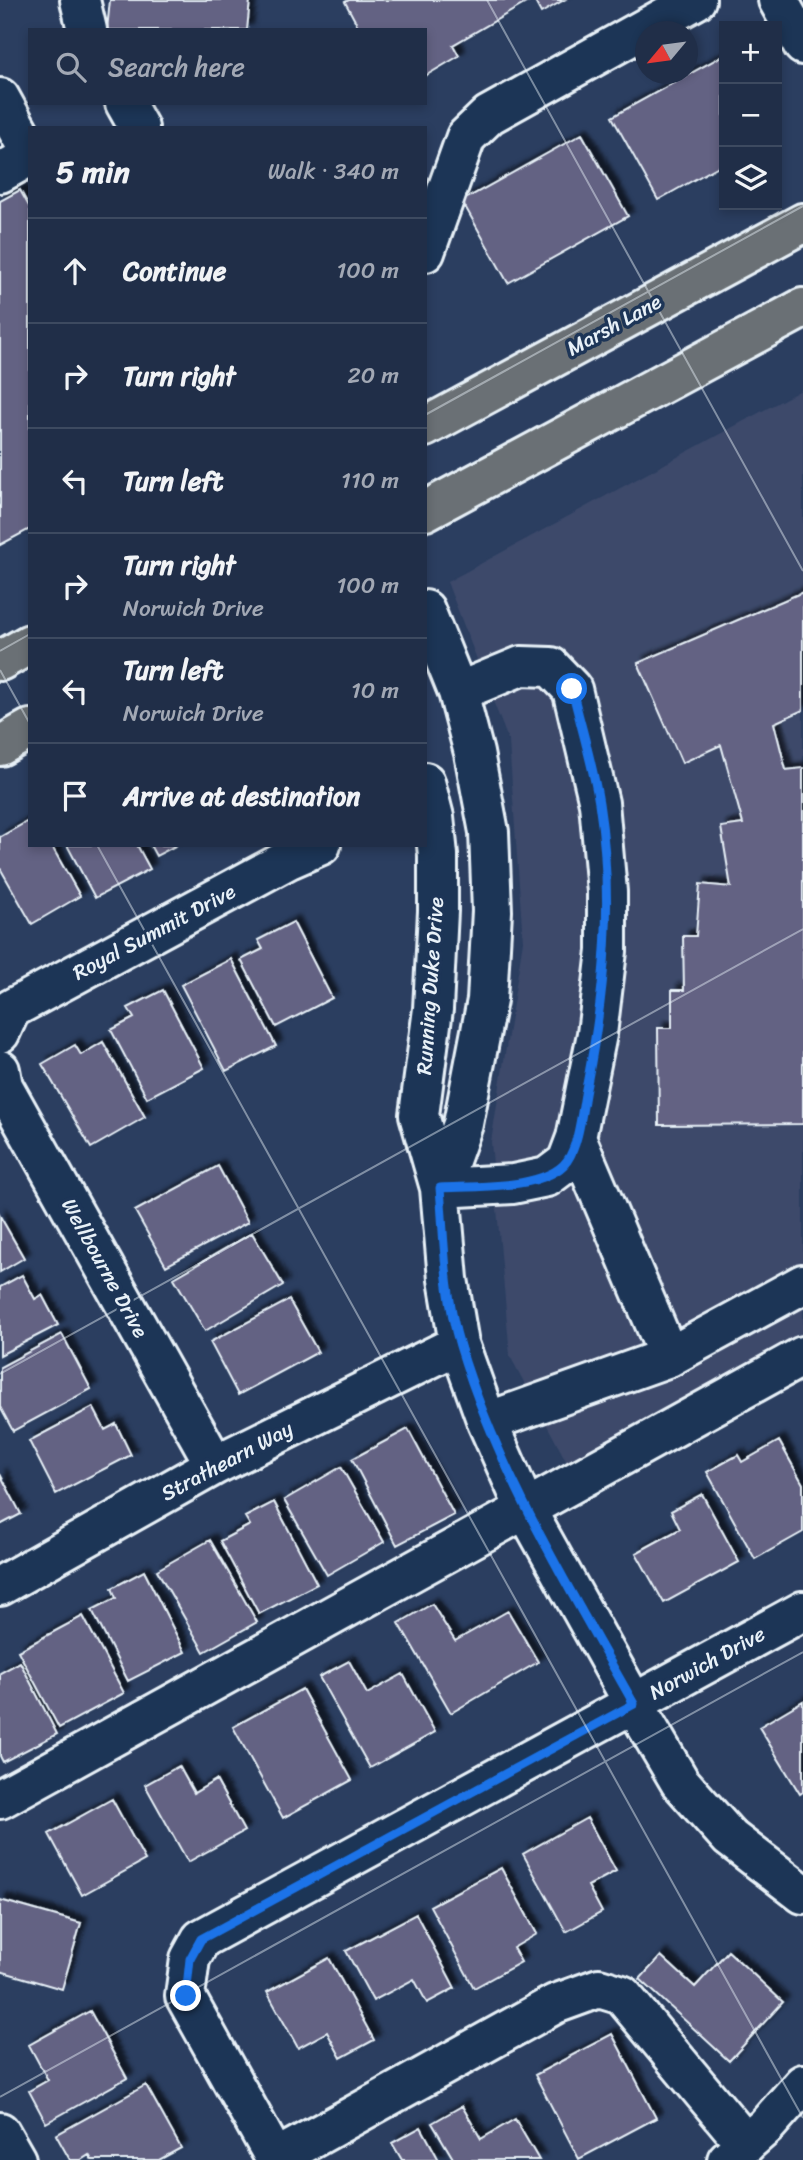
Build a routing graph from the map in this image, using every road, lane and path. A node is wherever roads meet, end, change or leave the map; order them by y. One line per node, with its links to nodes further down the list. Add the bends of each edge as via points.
1 (80, 0): 4 (street)
2 (696, 0): 13 (street, via 489,115 466,137)
3 (778, 0): 5 (street)
4 (87, 28)
5 (803, 45)
6 (0, 98): 9 (street)
7 (126, 105): 8 (street)
8 (138, 126)
9 (28, 150)
10 (28, 155): 11 (street)
11 (0, 173)
12 (803, 223): 15 (main road, Marsh Lane)
13 (427, 246)
14 (803, 308): 16 (main road)
15 (427, 426)
16 (427, 510)
17 (427, 615): 20 (street, Running Duke Drive)
18 (28, 646): 19 (main road)
19 (0, 661)
20 (458, 692): 27 (street, via 522,666 551,667 572,689 599,803 607,892 607,951 597,1034); 28 (street, Running Duke Drive, via 489,832 492,911 485,1012 463,1124)
21 (28, 730): 22 (main road)
22 (0, 746)
23 (428, 806): 28 (street, Running Duke Drive, via 438,855 438,911 434,995 419,1115)
24 (316, 847): 25 (street, Royal Summit Drive, via 11,1009)
25 (0, 1033)
26 (0, 1070): 34 (street, Wellbourne Drive, via 3,1086)
27 (576, 1138): 28 (street, via 567,1162 547,1177); 32 (street)
28 (440, 1188): 30 (street, Running Duke Drive)
29 (803, 1284): 32 (street)
30 (459, 1344): 33 (street, Running Duke Drive); 34 (street, Strathearn Way)
31 (803, 1356): 35 (street)
32 (670, 1357): 33 (street)
33 (486, 1422): 35 (street, Running Duke Drive)
34 (215, 1465): 36 (street, Strathearn Way)
35 (525, 1508): 38 (street, Running Duke Drive); 39 (street)
36 (0, 1586)
37 (803, 1611): 38 (street, Norwich Drive)
38 (634, 1704): 40 (street, Running Duke Drive, via 680,1782 730,1838); 45 (street, Norwich Drive, via 201,1939 190,1959 186,1996)
39 (0, 1799)
40 (803, 1894)
41 (803, 2084): 43 (street)
42 (0, 2132): 44 (street)
43 (737, 2152): 45 (street, via 622,1995 599,1988 555,2004)
44 (16, 2160)
45 (275, 2160)

